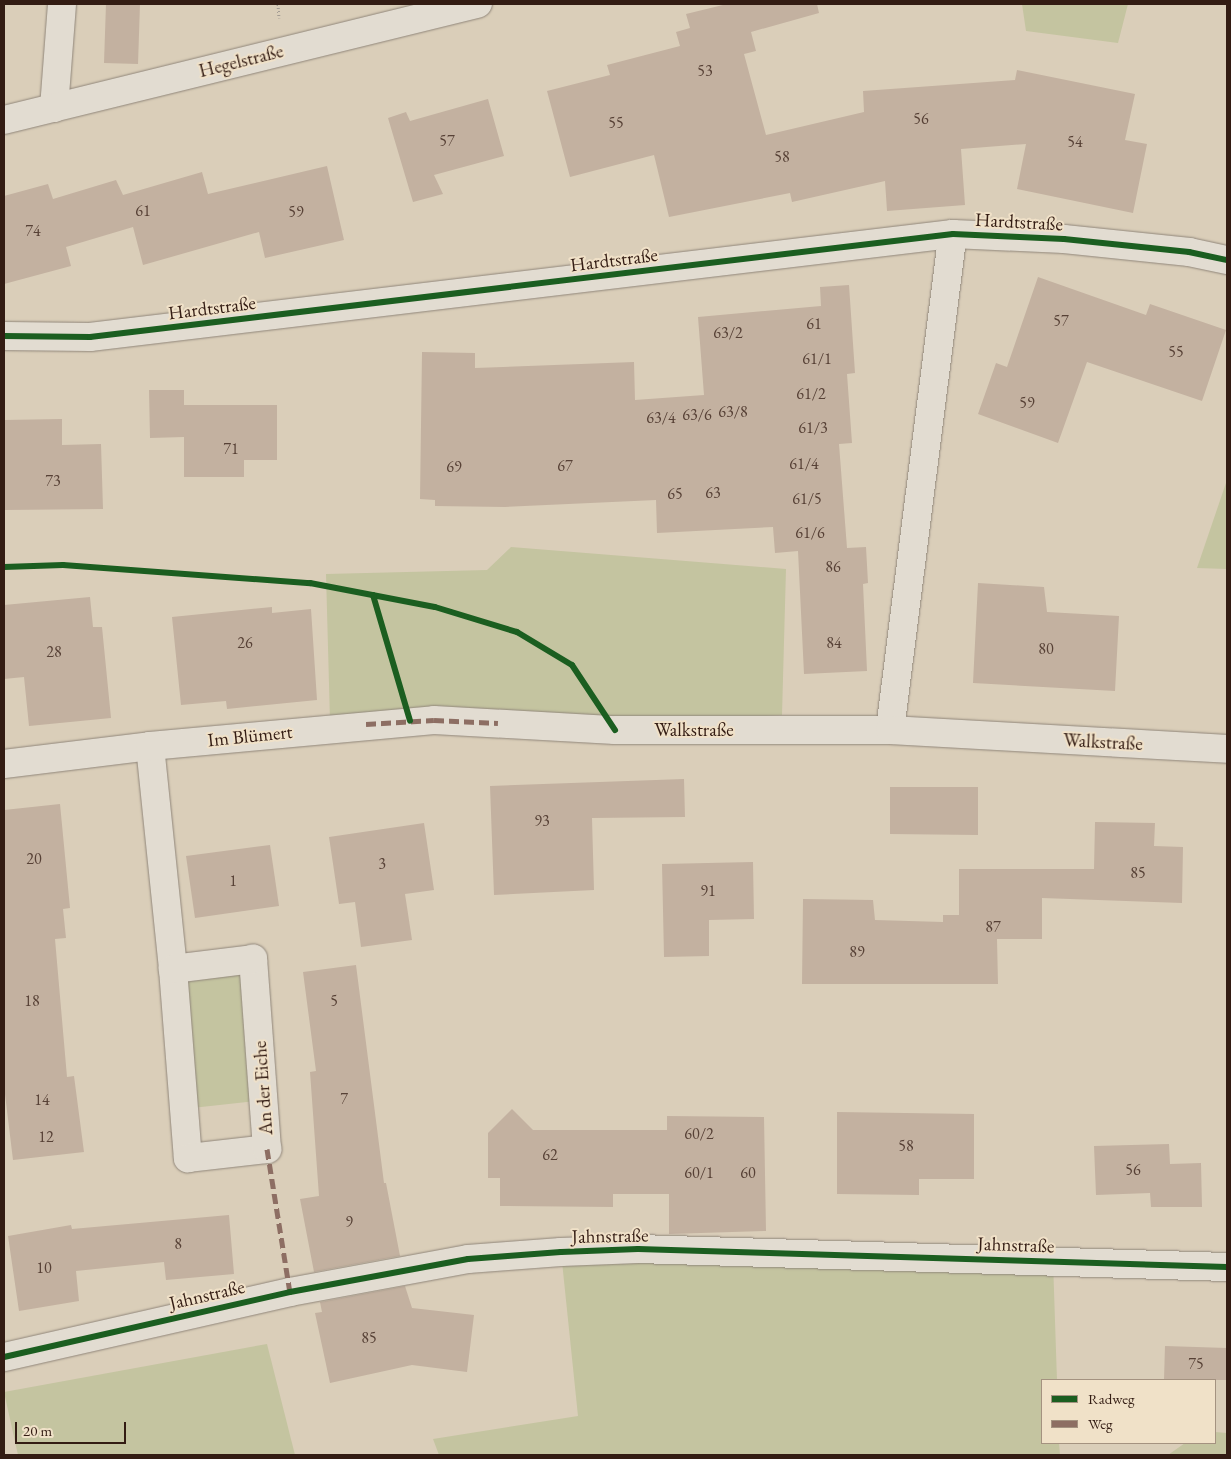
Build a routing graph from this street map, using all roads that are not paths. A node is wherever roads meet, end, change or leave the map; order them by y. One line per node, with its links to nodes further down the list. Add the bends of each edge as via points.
1 (62, 4): 3 (street)
2 (478, 4): 3 (street, Hegelstraße)
3 (54, 108): 4 (street, Hegelstraße)
4 (4, 120)
5 (953, 234): 6 (street, Hardtstraße, via 1064,239 1188,252); 7 (street, Hardtstraße, via 90,337); 9 (street, Hardtstraße)
6 (1227, 260)
7 (4, 336)
8 (498, 723): 9 (street, Walkstraße, via 615,730); 10 (street, Im Blümert, via 410,721)
9 (890, 730): 11 (street, Walkstraße)
10 (150, 746): 12 (street, Im Blümert); 13 (street, An der Eiche)
11 (1227, 749)
12 (4, 764)
13 (173, 968): 13 (street, An der Eiche, via 254,959 267,1149 188,1158)
14 (1227, 1267): 15 (street, Jahnstraße, via 638,1249 561,1252 468,1259 290,1292)
15 (4, 1357)

